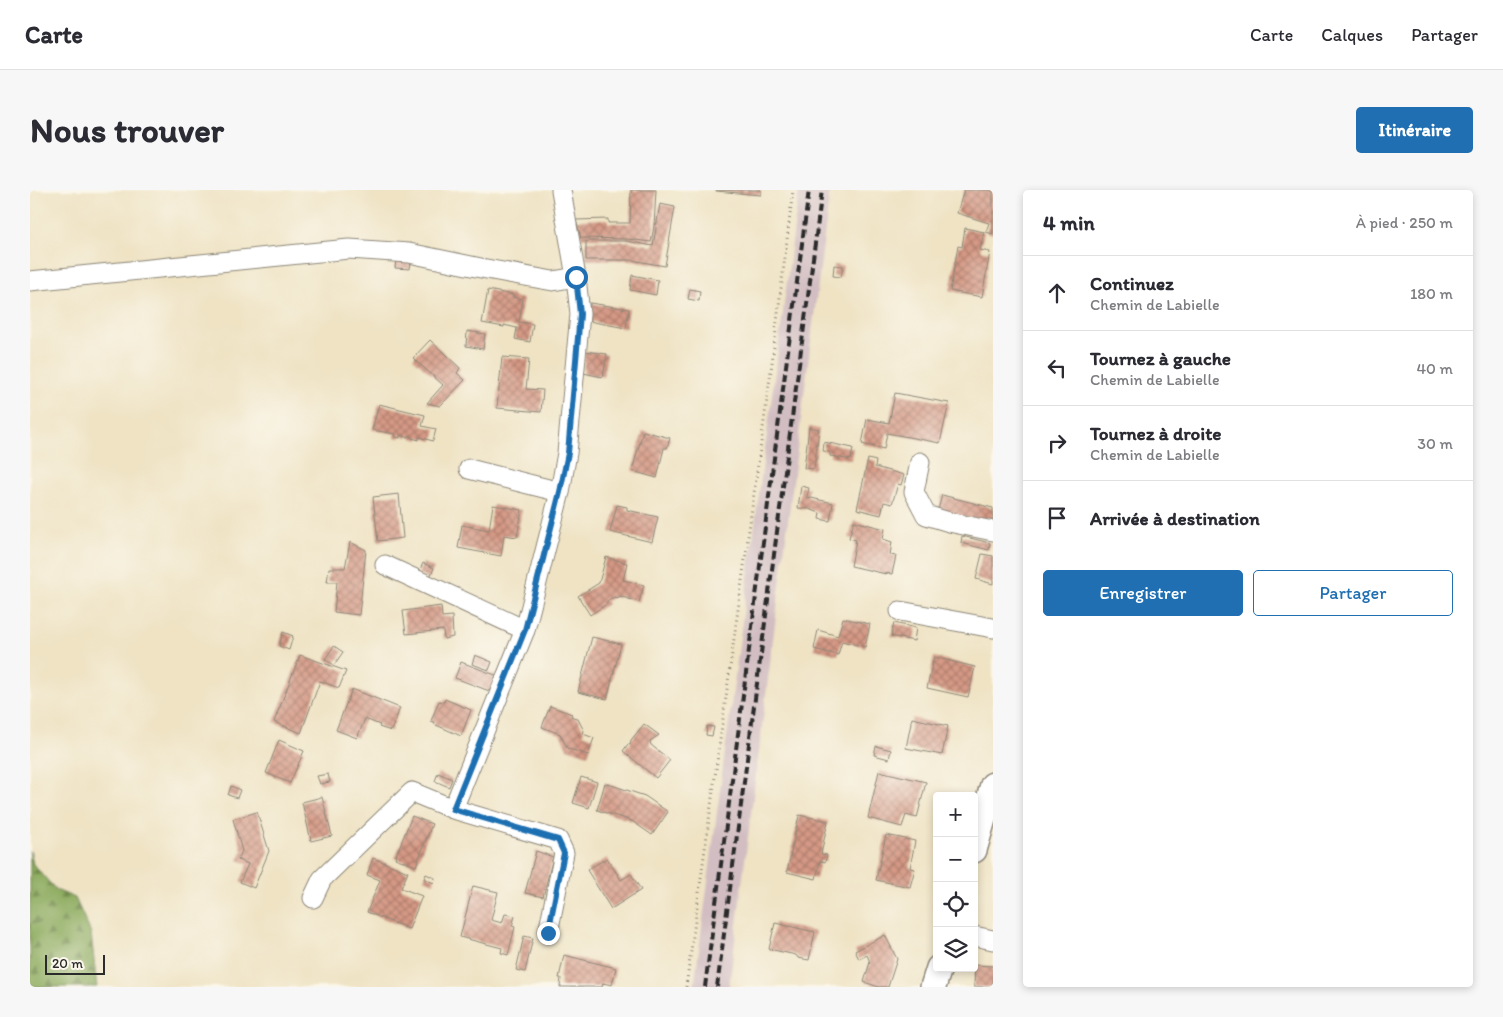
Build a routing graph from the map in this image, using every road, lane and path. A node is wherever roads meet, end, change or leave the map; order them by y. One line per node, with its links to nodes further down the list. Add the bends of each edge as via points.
1 (561, 190): 3 (street)
2 (793, 190): 21 (path)
3 (576, 277): 4 (street, via 553,280 409,253 349,249); 7 (street, via 580,314 568,453)
4 (30, 282)
5 (920, 462): 8 (street, via 914,492 926,515)
6 (469, 469): 7 (street)
7 (560, 492): 12 (street)
8 (993, 531)
9 (385, 565): 12 (street)
10 (900, 611): 11 (street)
11 (993, 628)
12 (525, 630): 14 (street)
13 (993, 785): 15 (main road)
14 (453, 809): 16 (street, via 412,792 322,879); 17 (street, via 558,840 564,853)
15 (978, 837)
16 (313, 898)
17 (548, 933)
18 (978, 937): 19 (street)
19 (993, 940)
20 (938, 972): 22 (main road)
21 (686, 987)
22 (933, 987)

